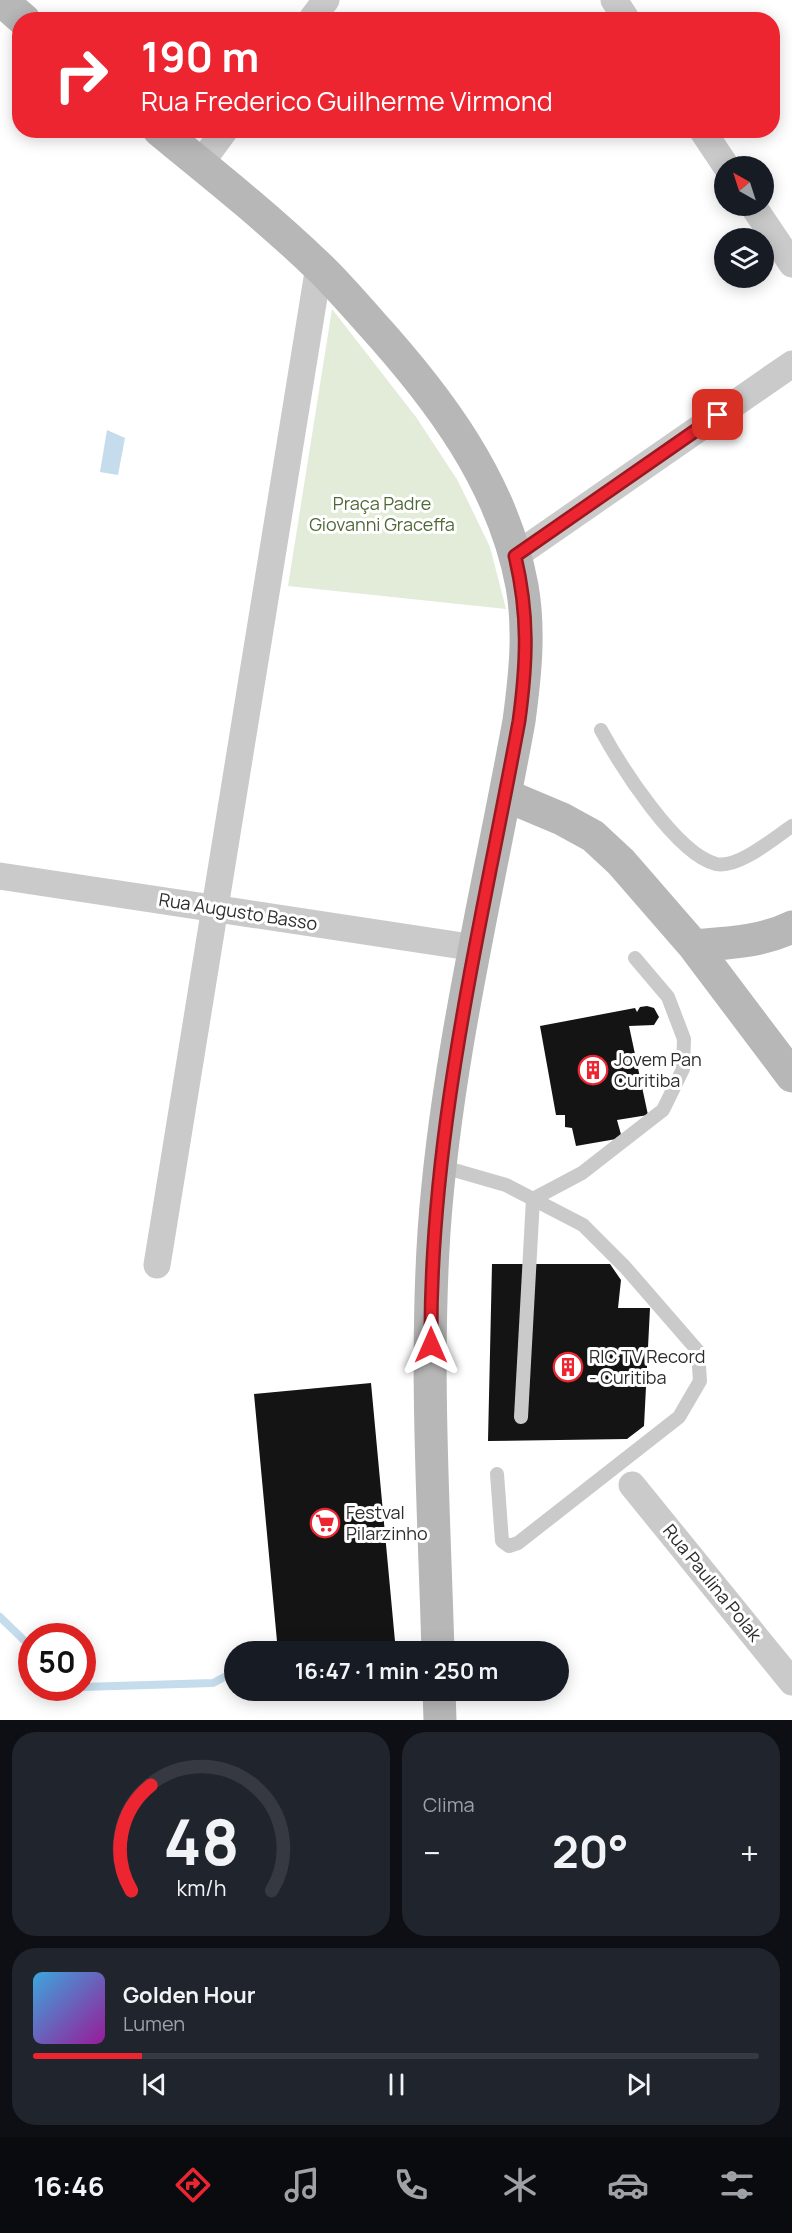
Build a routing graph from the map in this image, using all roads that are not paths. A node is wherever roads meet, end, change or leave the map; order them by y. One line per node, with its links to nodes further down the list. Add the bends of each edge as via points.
1 (1, 0): 2 (main road)
2 (15, 12)
3 (169, 138): 7 (main road)
4 (219, 138): 7 (street)
5 (707, 138): 6 (street)
6 (719, 156)
7 (200, 164): 10 (main road)
8 (760, 216): 9 (street)
9 (792, 264)
10 (318, 266): 12 (main road, via 398,353 451,423 483,474); 17 (street)
11 (792, 364): 12 (street)
12 (515, 556): 14 (main road, via 527,631 523,689)
13 (601, 730): 15 (lane, via 672,834 697,854 717,864 743,860)
14 (505, 795): 19 (main road, via 593,836 621,862); 20 (main road)
15 (792, 826)
16 (0, 876): 17 (street, Rua Augusto Basso)
17 (215, 908): 20 (street, Rua Augusto Basso); 25 (street)
18 (792, 927): 19 (main road, via 743,942)
19 (694, 946): 22 (main road)
20 (476, 948): 23 (main road, via 447,1104)
21 (635, 958): 24 (lane, via 668,996 684,1039 683,1070 663,1110 582,1173)
22 (792, 1076)
23 (440, 1166): 24 (lane, via 506,1185); 29 (main road, via 431,1309)
24 (533, 1199): 26 (lane); 27 (lane, via 583,1225 625,1267 698,1351 700,1381 679,1418 518,1543 509,1546 502,1541)
25 (157, 1264)
26 (521, 1417)
27 (497, 1474)
28 (632, 1485): 30 (street, Rua Paulina Polak)
29 (438, 1641)
30 (792, 1682)
31 (439, 1701): 32 (main road)
32 (440, 1720)

